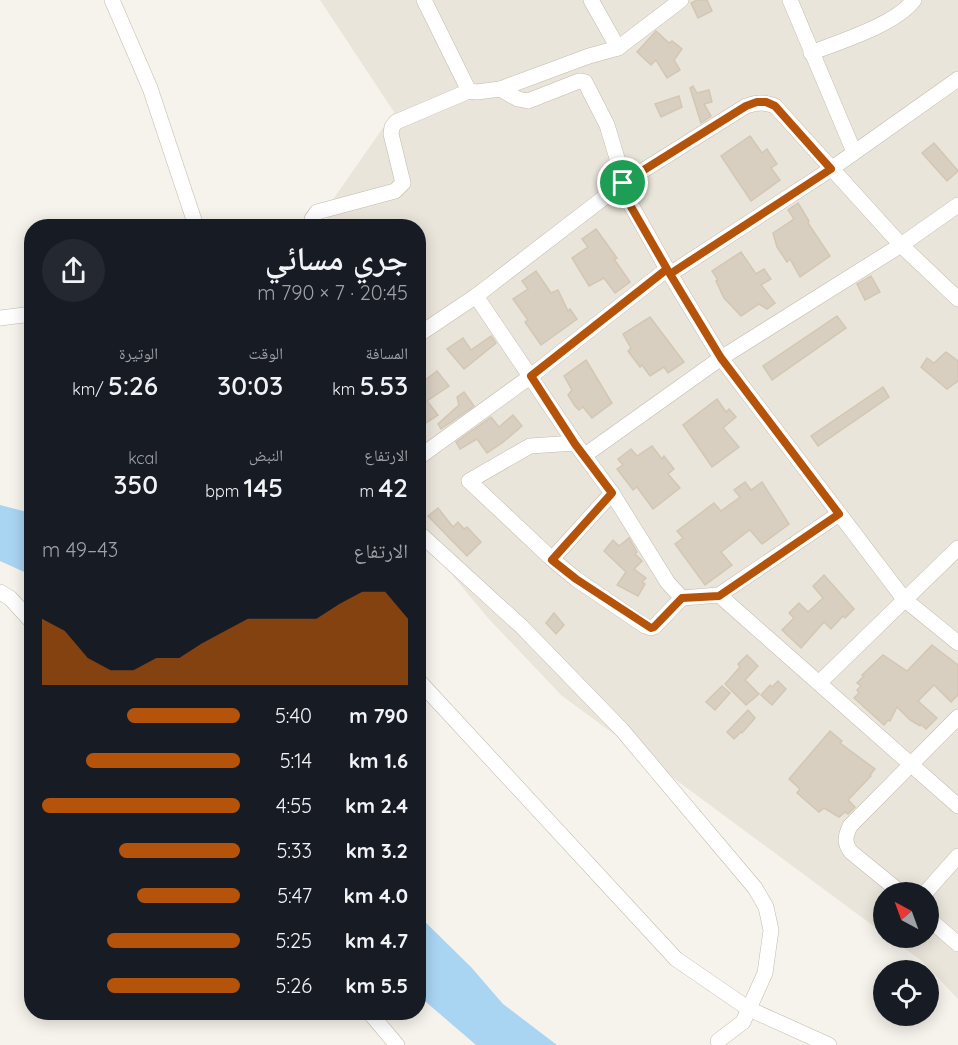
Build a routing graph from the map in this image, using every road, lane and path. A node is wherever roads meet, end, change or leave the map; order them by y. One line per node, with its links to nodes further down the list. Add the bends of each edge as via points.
1 (112, 0): 16 (street, via 150,88)
2 (591, 0): 7 (street)
3 (681, 0): 7 (street)
4 (790, 0): 8 (street)
5 (914, 0): 8 (street, via 887,22)
6 (431, 2): 11 (street)
7 (618, 48): 10 (street)
8 (811, 53): 12 (street)
9 (958, 79): 12 (street)
10 (500, 89): 11 (street); 14 (street, via 528,101 585,82 607,125)
11 (469, 91): 17 (street, via 392,127 401,187 317,212)
12 (854, 152): 13 (street)
13 (831, 169): 14 (street, via 775,106 757,102); 18 (street); 19 (street)
14 (623, 183): 19 (street, via 630,205); 20 (street)
15 (958, 205): 18 (street)
16 (194, 219)
17 (312, 219)
18 (901, 245): 21 (street); 25 (street)
19 (668, 272): 25 (street); 26 (street)
20 (476, 296): 24 (street); 26 (street)
21 (958, 299)
22 (24, 315): 23 (street)
23 (0, 318)
24 (426, 330)
25 (721, 358): 27 (street); 30 (street)
26 (531, 376): 27 (street); 28 (street)
27 (580, 449): 29 (street); 33 (street, via 530,446 469,481)
28 (426, 450)
29 (612, 493): 33 (street); 36 (street, via 668,583)
30 (839, 514): 35 (street); 37 (street)
31 (426, 539): 50 (street, via 522,627 622,730 755,888 771,930 765,973)
32 (958, 548): 37 (street)
33 (552, 560): 36 (street, via 651,628)
34 (0, 592): 38 (street)
35 (719, 596): 36 (street); 40 (street)
36 (682, 598)
37 (904, 599): 39 (street); 40 (street)
38 (24, 613)
39 (958, 643)
40 (819, 683): 43 (street)
41 (426, 689): 50 (street, via 676,959)
42 (958, 717): 43 (street)
43 (911, 764): 44 (street); 46 (street, via 850,826 845,836 851,852)
44 (958, 806)
45 (958, 856): 47 (street)
46 (888, 882)
47 (935, 882)
48 (939, 928): 49 (street)
49 (958, 944)
50 (749, 1009): 52 (street, via 743,1022); 54 (street)
51 (376, 1020): 53 (street)
52 (718, 1041)
53 (398, 1045)
54 (829, 1045)

